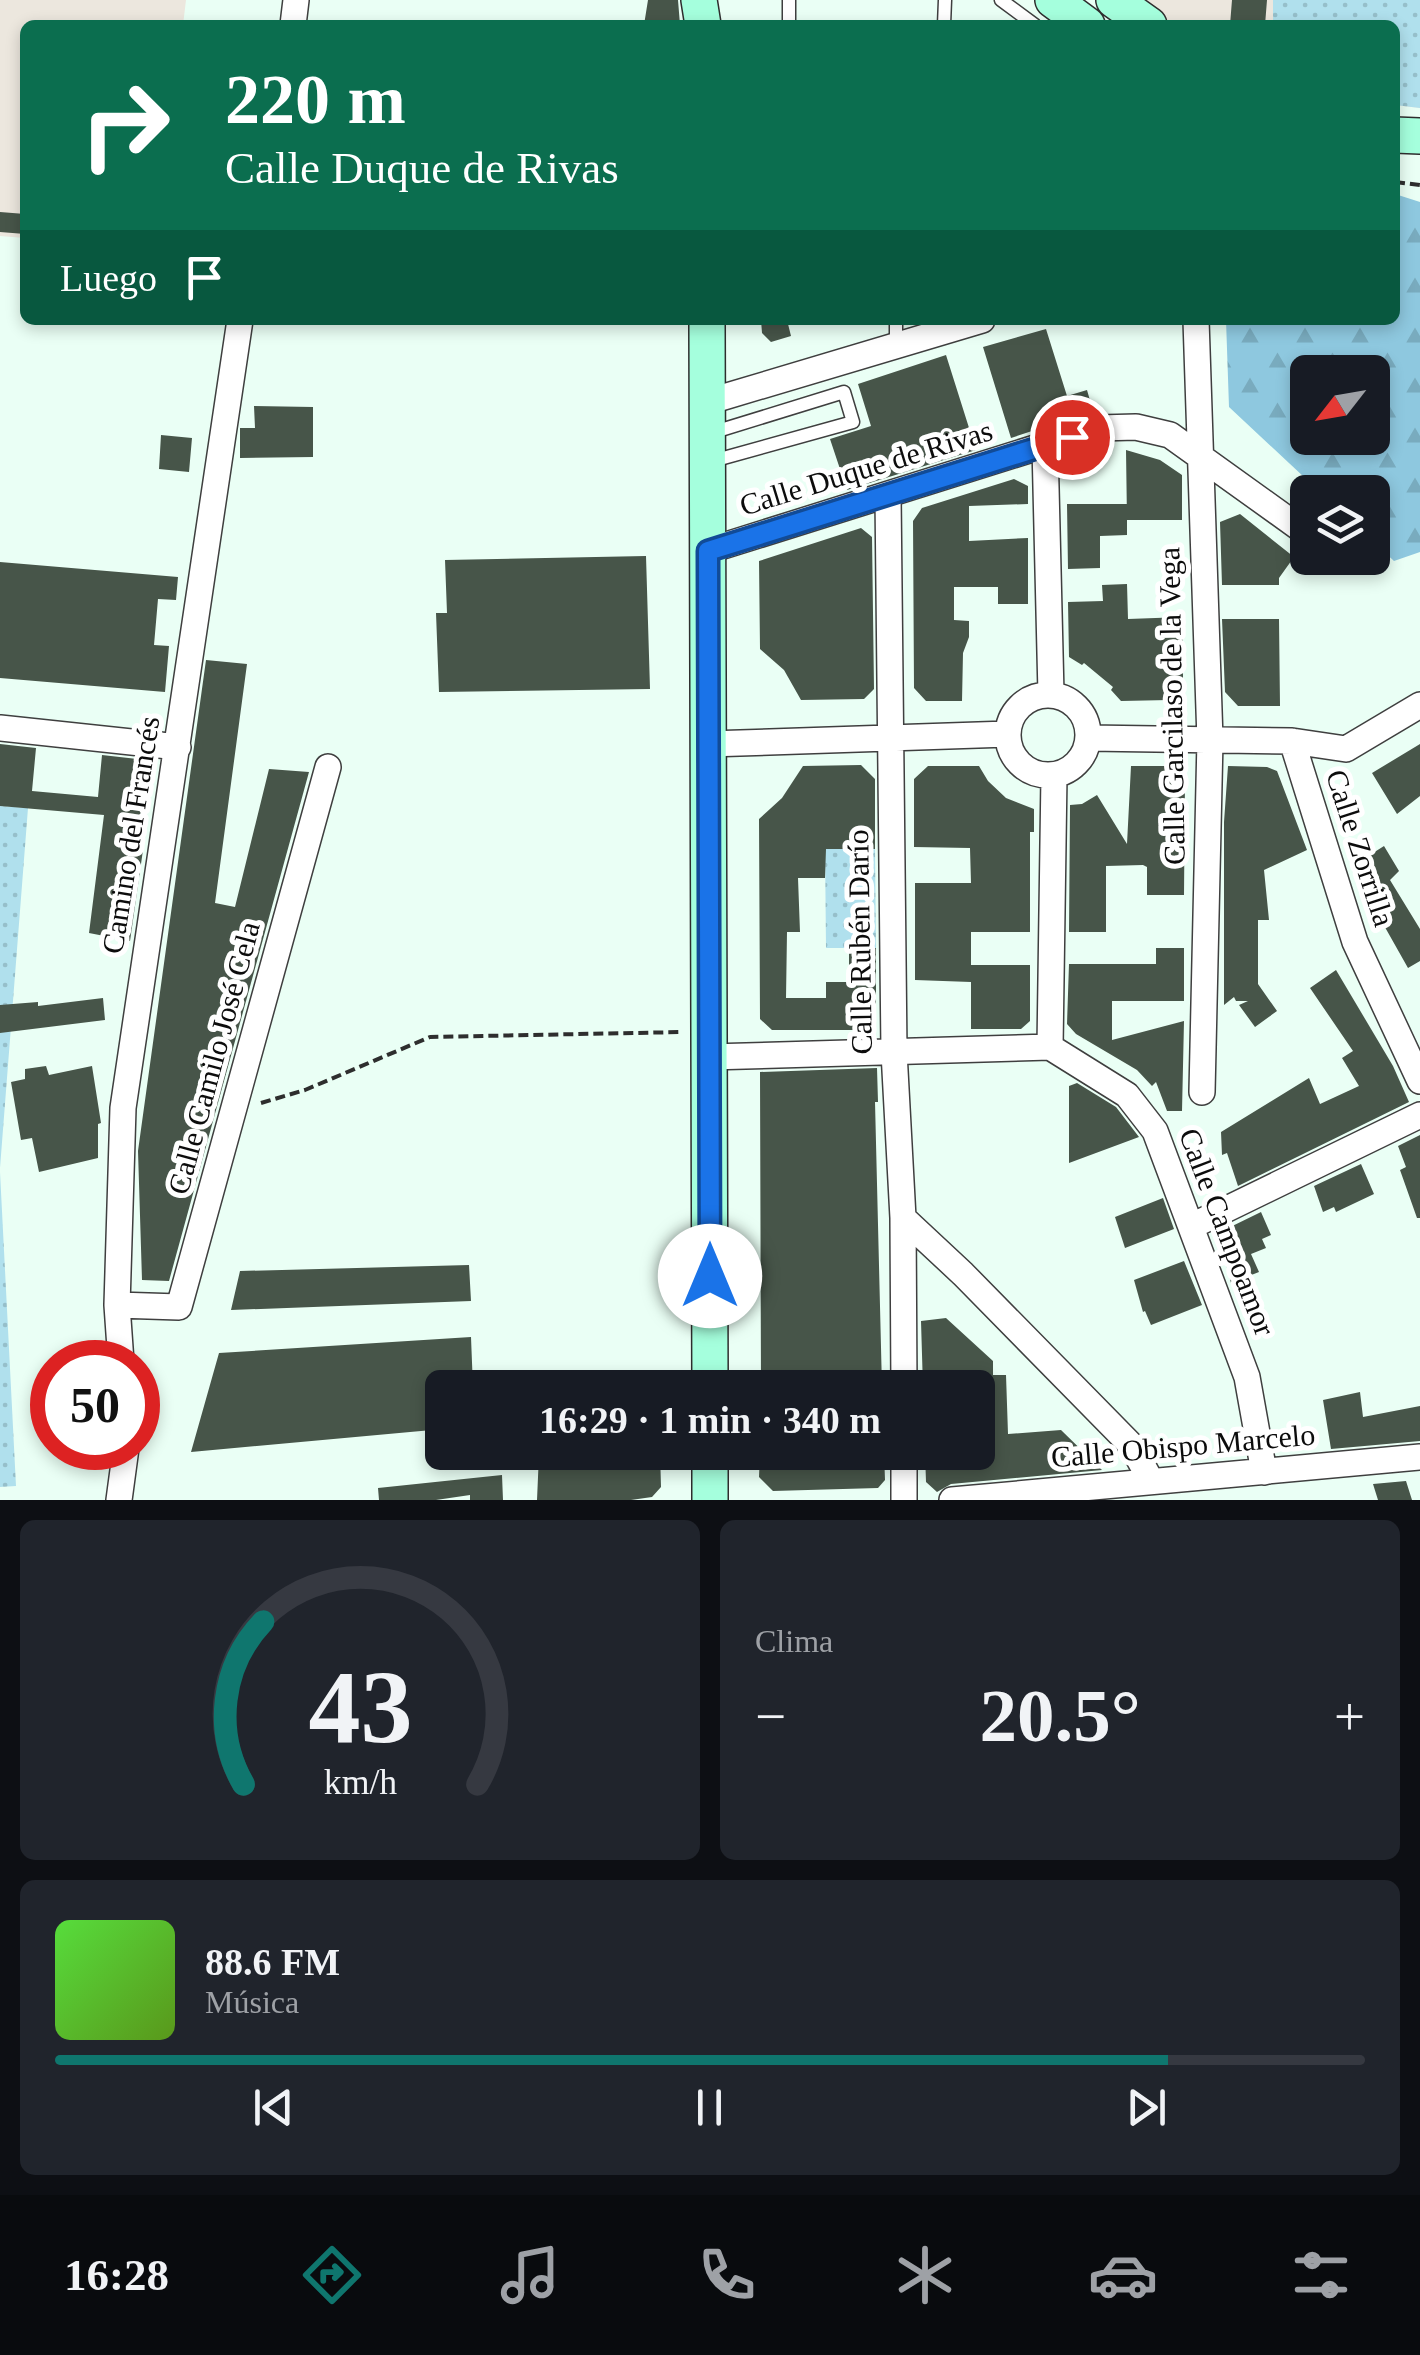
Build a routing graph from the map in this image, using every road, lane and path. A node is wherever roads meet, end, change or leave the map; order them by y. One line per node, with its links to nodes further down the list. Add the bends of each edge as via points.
1 (1000, 0): 4 (lane)
2 (1053, 0): 5 (main road)
3 (1114, 0): 6 (main road)
4 (1028, 20)
5 (1079, 20)
6 (1142, 20)
7 (239, 325): 28 (street, Camino del Francés)
8 (706, 325): 13 (main road)
9 (950, 325): 11 (street)
10 (1196, 325): 15 (street, Calle Garcilaso de la Vega)
11 (925, 329): 12 (street)
12 (896, 333): 13 (street)
13 (707, 433): 13 (lane, via 853,422 844,392); 18 (main road)
14 (1045, 446): 15 (street, Calle Duque de Rivas, via 1100,428 1136,427 1170,435); 16 (street, Calle Duque de Rivas); 19 (street)
15 (1198, 454): 17 (street, Calle Duque de Rivas); 25 (street, Calle Garcilaso de la Vega)
16 (888, 496): 18 (street, Calle Duque de Rivas); 23 (street, Calle Rubén Darío)
17 (1290, 521)
18 (708, 551): 27 (main road)
19 (1052, 694): 22 (street, via 1022,704); 24 (street, via 1070,700 1086,718)
20 (1420, 705): 26 (street, via 1346,749)
21 (0, 728): 28 (street)
22 (1008, 734): 23 (street); 30 (street, via 1018,762)
23 (890, 738): 27 (street); 33 (street, Calle Rubén Darío)
24 (1089, 738): 25 (street); 30 (street, via 1080,760)
25 (1210, 740): 26 (street); 35 (street, Calle Garcilaso de la Vega)
26 (1292, 741): 34 (street, Calle Zorrilla, via 1355,942)
27 (708, 744): 31 (main road)
28 (178, 747): 40 (street, Camino del Francés, via 123,1108)
29 (328, 766): 36 (street, Calle Camilo José Cela)
30 (1054, 775): 32 (street)
31 (709, 1044): 33 (street); 36 (path, via 430,1037 305,1090); 42 (main road)
32 (1050, 1046): 33 (street); 39 (street, Calle Campoamor, via 1127,1095 1156,1131)
33 (894, 1052): 38 (street, Calle Rubén Darío)
34 (1420, 1081)
35 (1202, 1092)
36 (232, 1112): 40 (street, Calle Camilo José Cela, via 178,1306)
37 (1420, 1116): 39 (street)
38 (903, 1218): 43 (street, Calle Rubén Darío); 49 (street, via 1132,1446)
39 (1192, 1226): 48 (street, Calle Campoamor, via 1247,1377)
40 (117, 1305): 41 (street, Camino del Francés)
41 (119, 1340)
42 (710, 1370)
43 (904, 1370)
44 (1420, 1457): 48 (street, Calle Obispo Marcelo)
45 (123, 1470): 50 (street)
46 (710, 1470): 51 (main road)
47 (904, 1470): 52 (street)
48 (1264, 1472): 49 (street, Calle Obispo Marcelo)
49 (1152, 1481): 53 (street, Calle Obispo Marcelo)
50 (119, 1500)
51 (710, 1500)
52 (904, 1500)
53 (952, 1500)

